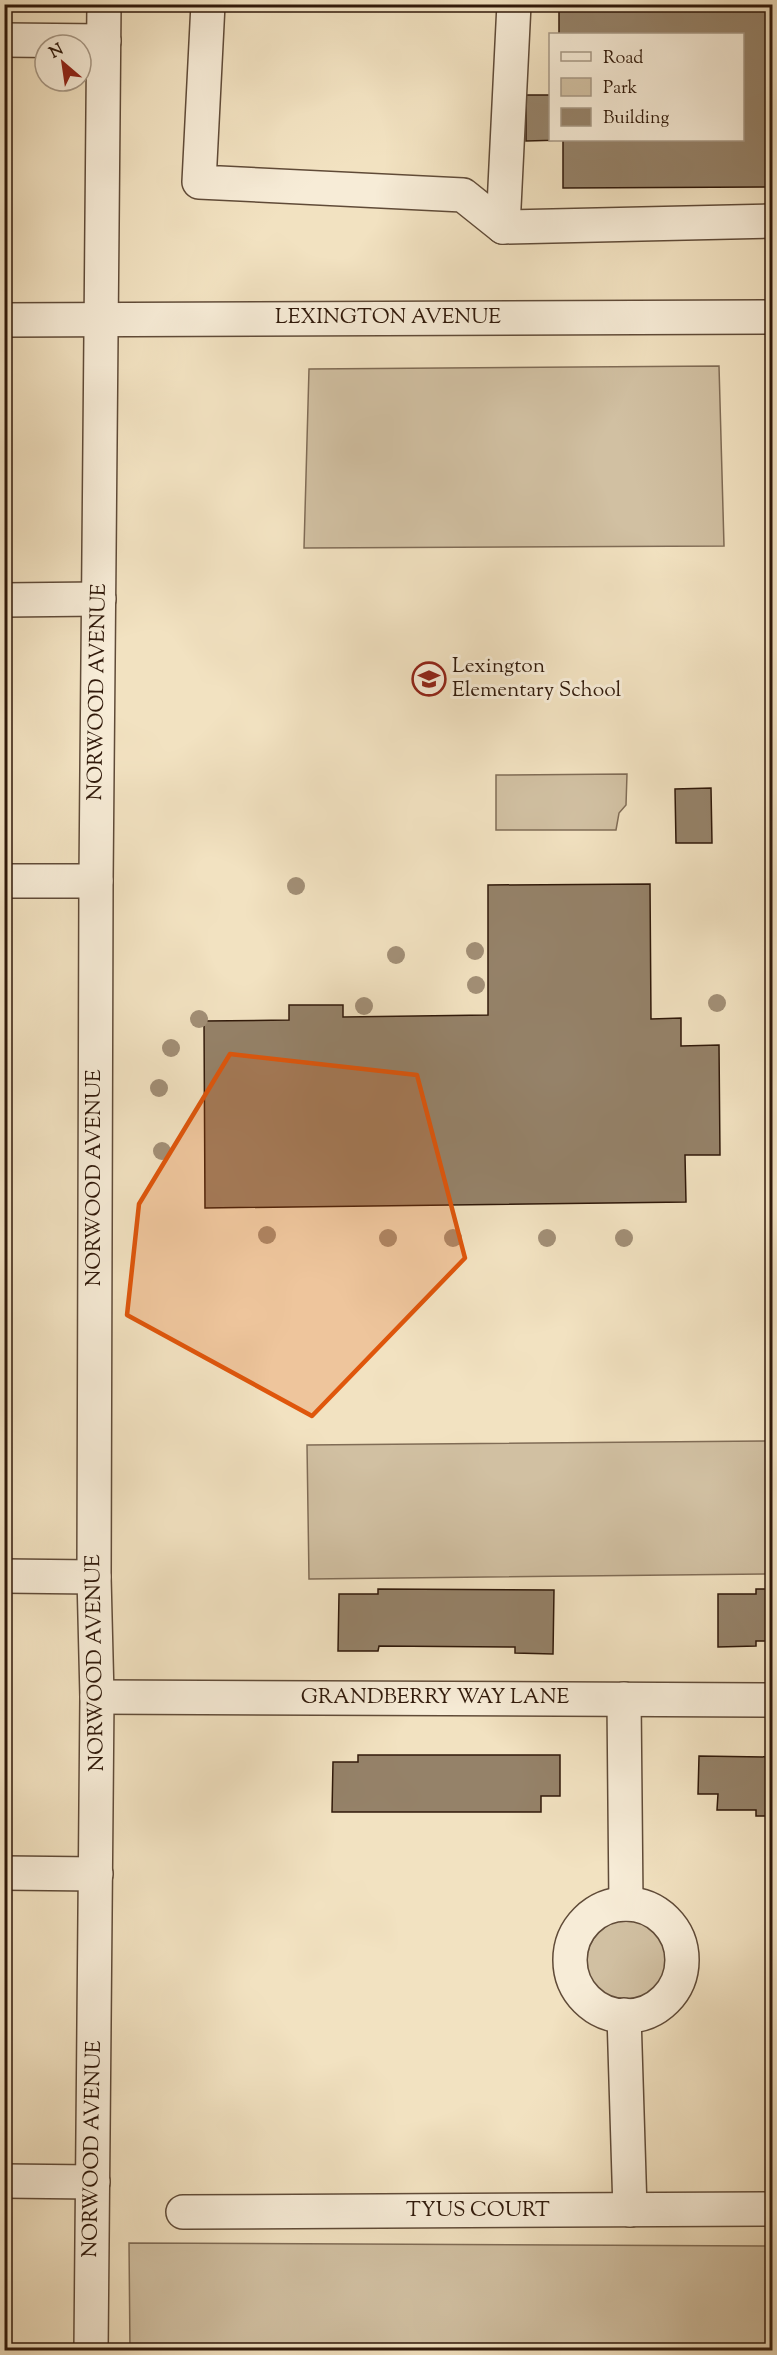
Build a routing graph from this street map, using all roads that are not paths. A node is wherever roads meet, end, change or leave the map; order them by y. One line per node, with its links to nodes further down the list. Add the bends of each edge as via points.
1 (104, 4): 5 (street, NORWOOD AVENUE)
2 (208, 4): 7 (street, via 199,182 463,195)
3 (514, 4): 7 (street)
4 (4, 40): 5 (street)
5 (104, 41): 9 (street, NORWOOD AVENUE)
6 (772, 221): 7 (street)
7 (503, 227)
8 (772, 317): 9 (street, LEXINGTON AVENUE)
9 (101, 319): 10 (street, LEXINGTON AVENUE); 11 (street, NORWOOD AVENUE)
10 (4, 320)
11 (99, 599): 12 (street); 14 (street, NORWOOD AVENUE)
12 (4, 600)
13 (4, 881): 14 (street)
14 (96, 881): 16 (street, NORWOOD AVENUE)
15 (4, 1576): 16 (street)
16 (94, 1577): 17 (street, NORWOOD AVENUE)
17 (97, 1697): 18 (street, GRANDBERRY WAY LANE); 21 (street, NORWOOD AVENUE)
18 (624, 1700): 19 (street, GRANDBERRY WAY LANE); 22 (street)
19 (772, 1700)
20 (4, 1873): 21 (street)
21 (96, 1874): 25 (street, NORWOOD AVENUE)
22 (626, 1904): 23 (street, via 609,1906 592,1915 579,1930 572,1948 571,1968 577,1986 589,2001 605,2012); 23 (street, via 644,1906 672,1927 682,1961 675,1986 658,2006 642,2014)
23 (624, 2015): 27 (street)
24 (4, 2181): 25 (street)
25 (93, 2182): 29 (street, NORWOOD AVENUE)
26 (772, 2209): 27 (street, TYUS COURT)
27 (630, 2210): 28 (street, TYUS COURT)
28 (183, 2212)
29 (91, 2350)

